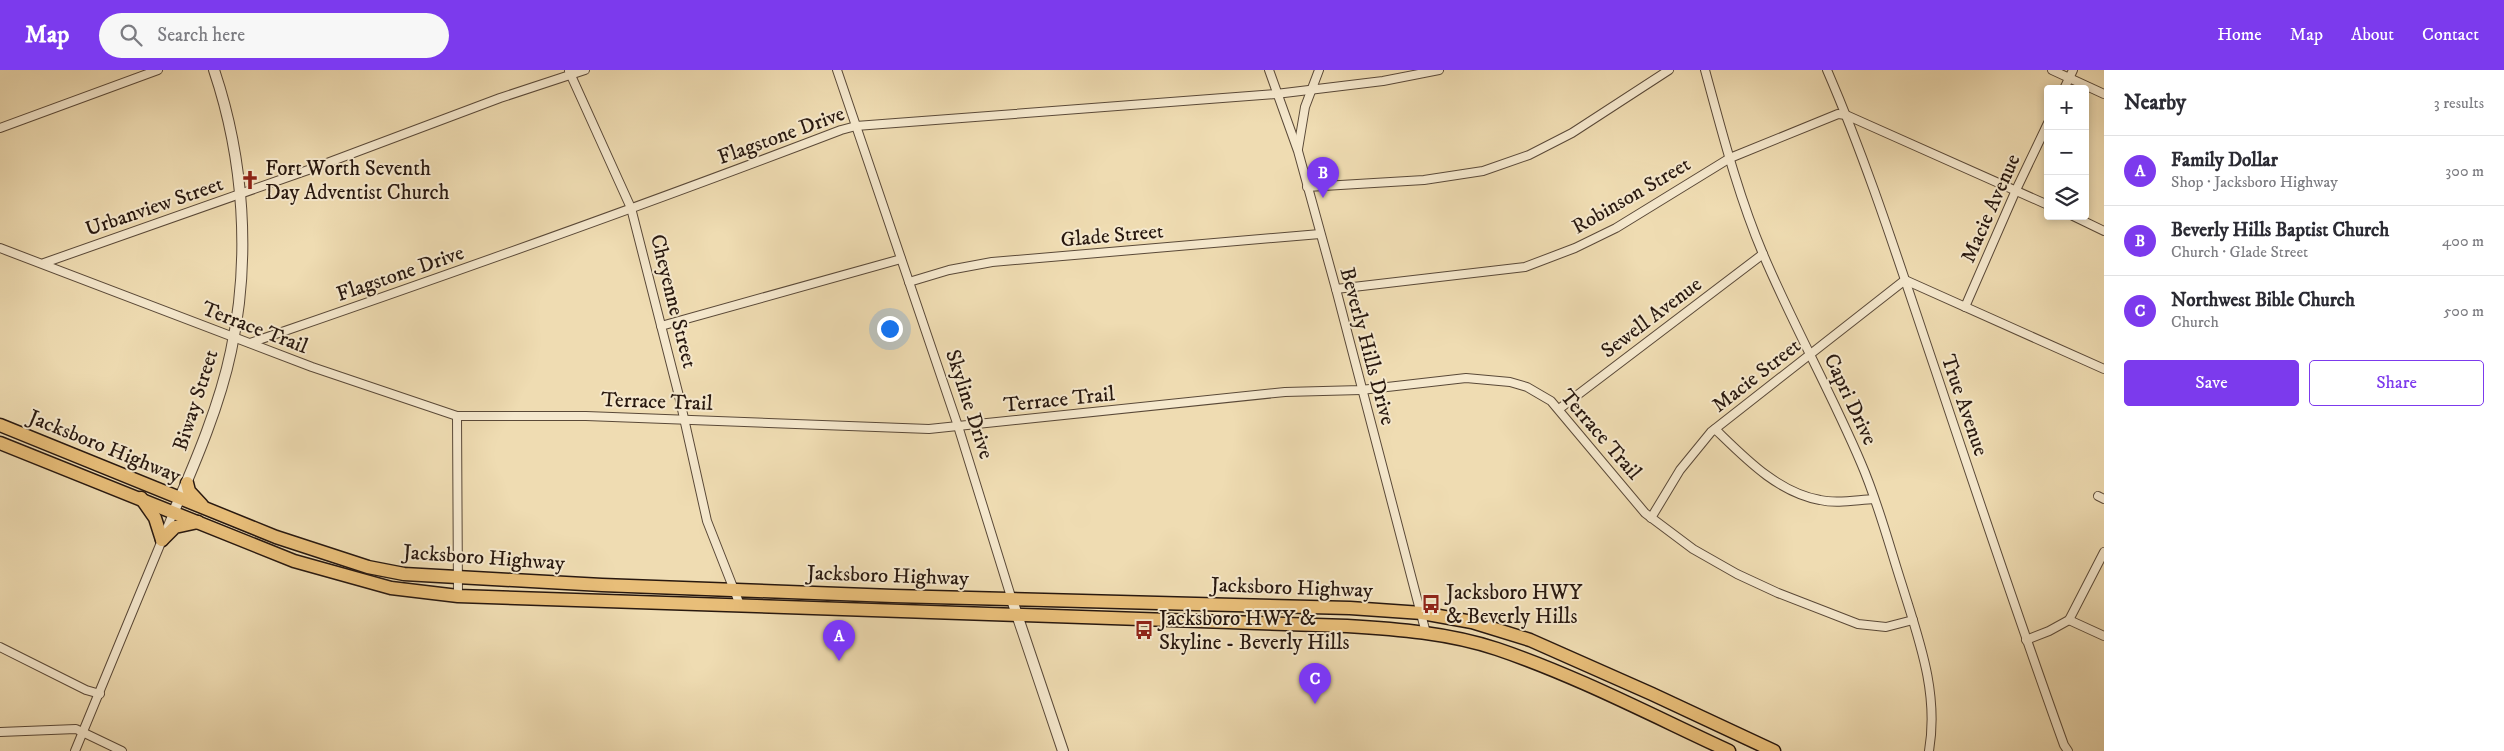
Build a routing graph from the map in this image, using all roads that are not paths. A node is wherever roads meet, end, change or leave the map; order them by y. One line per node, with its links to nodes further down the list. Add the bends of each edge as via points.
1 (158, 70): 19 (street)
2 (214, 70): 25 (street, Biway Street, via 228,118)
3 (585, 70): 12 (street, Urbanview Street)
4 (837, 70): 18 (street, Skyline Drive)
5 (1269, 70): 15 (street, Beverly Hills Drive)
6 (1319, 70): 14 (street)
7 (1439, 70): 14 (street, Flagstone Drive)
8 (1669, 70): 23 (street, via 1572,133 1529,155 1483,171 1424,180)
9 (1704, 70): 22 (street, Capri Drive)
10 (1827, 70): 17 (street, True Avenue)
11 (2052, 70): 13 (street)
12 (570, 72): 25 (street, Urbanview Street); 27 (street, Cheyenne Street)
13 (2071, 74): 16 (street)
14 (1311, 90): 15 (street, Flagstone Drive); 21 (street)
15 (1276, 94): 18 (street, Flagstone Drive); 21 (street, Beverly Hills Drive)
16 (2104, 94)
17 (1846, 115): 22 (street, Robinson Street, via 1826,117); 24 (street); 35 (street, True Avenue)
18 (856, 126): 27 (street, Flagstone Drive); 33 (street, Skyline Drive)
19 (0, 128)
20 (2045, 130): 24 (street, Macie Avenue)
21 (1298, 151): 23 (street, Beverly Hills Drive)
22 (1730, 158): 32 (street, Capri Drive); 37 (street, Robinson Street, via 1616,228 1525,267)
23 (1307, 186): 30 (street, Beverly Hills Drive)
24 (2016, 190): 26 (street); 38 (street, Macie Avenue)
25 (240, 194): 34 (street, Urbanview Street); 40 (street, Biway Street, via 240,303)
26 (2044, 203)
27 (631, 208): 39 (street, Cheyenne Street); 41 (street, Flagstone Drive)
28 (2082, 220): 29 (street)
29 (2104, 230)
30 (1320, 234): 36 (street, Glade Street, via 992,262); 37 (street, Beverly Hills Drive)
31 (0, 248): 34 (street, Terrace Trail)
32 (1763, 254): 42 (street, Capri Drive); 45 (street, Sewell Avenue)
33 (901, 258): 36 (street, Skyline Drive); 39 (street)
34 (44, 263): 40 (street, Terrace Trail)
35 (1904, 280): 38 (street); 42 (street, Macie Street); 79 (street, True Avenue)
36 (909, 282): 49 (street, Skyline Drive)
37 (1336, 289): 44 (street, Beverly Hills Drive)
38 (1965, 307): 43 (street)
39 (661, 326): 47 (street, Cheyenne Street)
40 (234, 337): 41 (street, Terrace Trail); 54 (street, Biway Street, via 209,423)
41 (250, 343): 46 (street, Terrace Trail)
42 (1810, 354): 50 (street, Macie Street); 57 (street, Capri Drive, via 1836,404)
43 (2104, 369)
44 (1361, 390): 45 (street, Terrace Trail, via 1466,378 1527,387); 49 (street, Terrace Trail, via 1285,392); 72 (street, Beverly Hills Drive)
45 (1559, 408): 60 (street, Terrace Trail)
46 (457, 416): 47 (street, Terrace Trail); 64 (street)
47 (684, 419): 49 (street, Terrace Trail, via 929,429); 66 (street, Cheyenne Street, via 707,521)
48 (0, 425): 52 (main road, Jacksboro Highway)
49 (958, 426): 68 (street, Skyline Drive)
50 (1716, 429): 57 (street, via 1764,474 1800,494 1836,502); 60 (street, Macie Street, via 1680,470)
51 (0, 442): 53 (main road, Jacksboro Highway)
52 (47, 444): 53 (main road); 56 (main road, Jacksboro Highway)
53 (41, 458): 55 (main road, Jacksboro Highway)
54 (187, 483): 56 (street, Biway Street); 58 (main road, via 189,491)
55 (141, 498): 59 (main road, Jacksboro Highway); 62 (main road, via 155,518)
56 (180, 498): 58 (main road, Jacksboro Highway); 59 (street, Biway Street)
57 (1874, 499): 74 (street, Capri Drive)
58 (205, 508): 64 (main road, Jacksboro Highway, via 284,541 368,567 404,574)
59 (174, 512): 61 (main road, Jacksboro Highway); 62 (street, Biway Street)
60 (1651, 518): 74 (street, Terrace Trail, via 1693,549 1778,593 1865,626 1886,627)
61 (199, 522): 62 (main road, via 175,527); 67 (main road, Jacksboro Highway, via 294,560 366,582)
62 (162, 540): 81 (street, Biway Street)
63 (2104, 552): 75 (street)
64 (459, 571): 65 (main road, Jacksboro Highway); 67 (street)
65 (617, 585): 66 (main road, Jacksboro Highway); 69 (main road)
66 (733, 589): 68 (main road, Jacksboro Highway); 71 (street, Cheyenne Street)
67 (458, 596): 69 (main road, Jacksboro Highway)
68 (1012, 600): 70 (main road, Jacksboro Highway); 73 (street, Skyline Drive)
69 (617, 601): 71 (main road, Jacksboro Highway)
70 (1228, 604): 72 (main road, Jacksboro Highway); 76 (main road)
71 (740, 606): 73 (main road, Jacksboro Highway)
72 (1422, 613): 77 (street, Beverly Hills Drive); 84 (main road, Jacksboro Highway, via 1472,622 1530,640)
73 (1017, 616): 76 (main road, Jacksboro Highway); 87 (street, Skyline Drive)
74 (1913, 620): 89 (street, Capri Drive, via 1932,699)
75 (2069, 620): 78 (street); 79 (street)
76 (1226, 624): 77 (main road, Jacksboro Highway, via 1347,626)
77 (1426, 633): 88 (main road, Jacksboro Highway, via 1496,648 1559,672)
78 (2104, 636)
79 (2026, 640): 90 (street, True Avenue)
80 (0, 647): 81 (street)
81 (100, 694): 83 (street, Biway Street)
82 (0, 732): 83 (street, via 67,728)
83 (83, 732): 85 (street, Biway Street); 86 (street)
84 (1770, 750)
85 (75, 751)
86 (122, 751)
87 (1062, 751)
88 (1729, 751)
89 (1928, 751)
90 (2068, 751)

